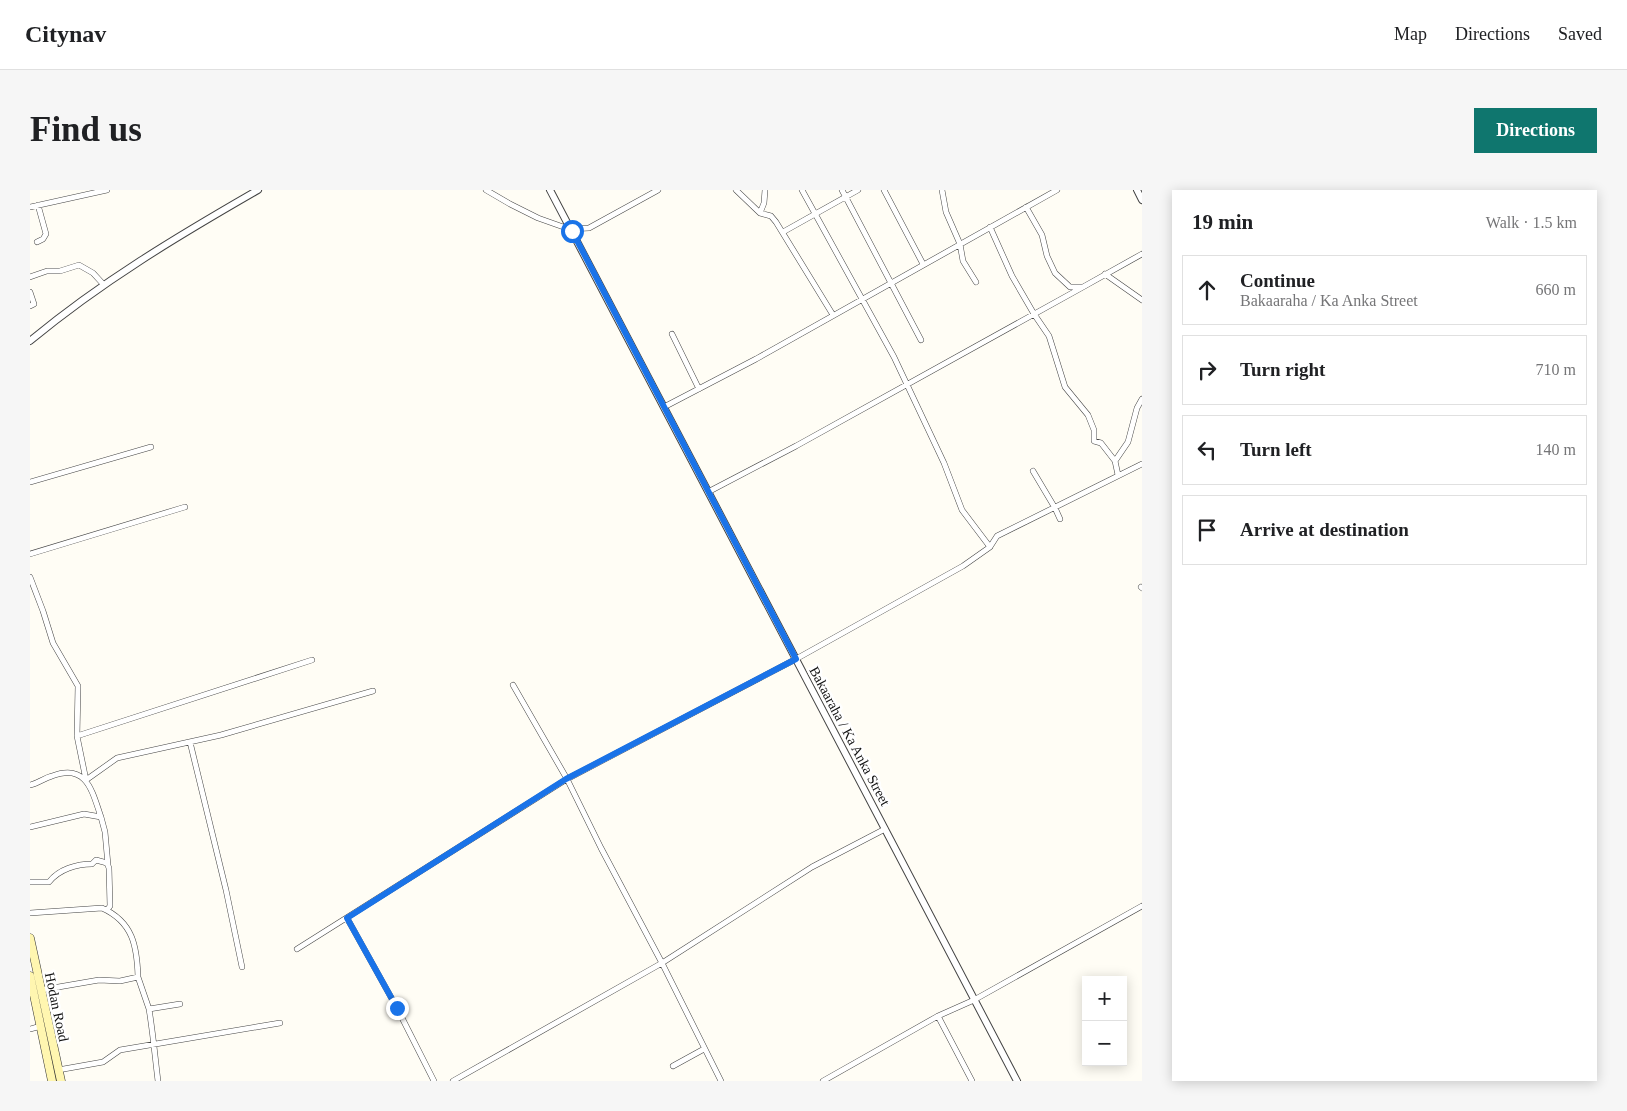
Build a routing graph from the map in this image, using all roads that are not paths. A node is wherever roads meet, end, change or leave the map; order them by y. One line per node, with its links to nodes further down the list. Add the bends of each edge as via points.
1 (107, 190): 17 (street)
2 (258, 190): 33 (street)
3 (486, 190): 23 (street, via 538,218)
4 (550, 190): 23 (street, Bakaaraha / Ka Anka Street)
5 (658, 190): 23 (street, via 588,228)
6 (736, 190): 20 (street)
7 (765, 190): 20 (street)
8 (802, 190): 21 (street)
9 (842, 190): 15 (street)
10 (858, 190): 15 (street)
11 (884, 190): 28 (street)
12 (942, 190): 26 (street, via 946,212)
13 (1057, 190): 19 (street)
14 (1136, 190): 16 (street)
15 (846, 197): 21 (street); 31 (street)
16 (1142, 200)
17 (38, 205): 18 (street); 25 (street, via 46,234)
18 (30, 207)
19 (1026, 207): 22 (street); 34 (street, via 1042,235 1055,272 1070,287)
20 (760, 213): 24 (street, via 771,216)
21 (815, 214): 24 (street); 36 (street)
22 (990, 226): 26 (street); 39 (street)
23 (570, 229): 47 (street, Bakaaraha / Ka Anka Street)
24 (783, 232): 40 (street)
25 (37, 242)
26 (960, 244): 28 (street); 32 (street, via 963,261)
27 (1142, 254): 29 (street)
28 (923, 264): 31 (street)
29 (1105, 274): 34 (street); 37 (street)
30 (30, 277): 33 (street, via 79,265)
31 (891, 282): 36 (street); 42 (street)
32 (976, 282)
33 (104, 285): 43 (street)
34 (1083, 287): 39 (street)
35 (30, 292): 38 (street, via 34,304)
36 (860, 299): 40 (street); 44 (street, via 894,357)
37 (1142, 300)
38 (30, 306)
39 (1034, 314): 44 (street); 49 (street, via 1050,336 1065,387 1088,415 1094,441 1101,443)
40 (833, 315): 45 (street)
41 (672, 334): 45 (street)
42 (921, 340)
43 (30, 342)
44 (906, 385): 54 (street); 58 (street, via 962,510)
45 (699, 389): 47 (street)
46 (1142, 399): 49 (street, via 1128,442)
47 (664, 407): 54 (street, Bakaaraha / Ka Anka Street)
48 (150, 447): 53 (street)
49 (1115, 461): 52 (street)
50 (1142, 464): 52 (street)
51 (1033, 471): 56 (street)
52 (1118, 475): 56 (street)
53 (30, 482)
54 (708, 492): 61 (street, Bakaaraha / Ka Anka Street)
55 (185, 507): 59 (street)
56 (1056, 508): 57 (street); 58 (street, via 998,536)
57 (1060, 519)
58 (990, 547): 61 (street, via 963,566)
59 (30, 554)
60 (30, 577): 65 (street, via 53,643 78,686)
61 (796, 659): 67 (street); 72 (street, Bakaaraha / Ka Anka Street)
62 (312, 660): 65 (street)
63 (514, 685): 67 (street)
64 (373, 691): 66 (street)
65 (77, 736): 68 (street)
66 (190, 742): 68 (street, via 117,758); 82 (street)
67 (566, 779): 78 (street); 81 (street)
68 (86, 780): 69 (street, via 63,772); 70 (street)
69 (30, 785)
70 (101, 817): 71 (street, via 84,814); 73 (street)
71 (30, 827)
72 (885, 829): 81 (street, via 812,867); 86 (street, Bakaaraha / Ka Anka Street)
73 (108, 866): 74 (street, via 96,860 56,874 49,882); 76 (street, via 110,906)
74 (30, 882)
75 (1142, 906): 86 (street)
76 (107, 910): 77 (street); 84 (street, via 129,928 137,954)
77 (30, 913)
78 (347, 918): 80 (street); 100 (street)
79 (30, 938): 85 (main road, Hodan Road)
80 (297, 949)
81 (662, 963): 94 (street); 101 (street)
82 (242, 967)
83 (30, 976): 91 (main road, Hodan Road)
84 (138, 977): 85 (street, via 120,982 99,980); 88 (street)
85 (41, 990): 96 (main road, Hodan Road)
86 (974, 1000): 89 (street); 105 (street, Bakaaraha / Ka Anka Street)
87 (180, 1004): 88 (street)
88 (149, 1009): 93 (street)
89 (938, 1016): 103 (street); 104 (street)
90 (280, 1023): 93 (street)
91 (41, 1026): 92 (street); 97 (main road, Hodan Road)
92 (30, 1029)
93 (153, 1044): 96 (street, via 120,1050 103,1062); 99 (street)
94 (704, 1049): 95 (street); 102 (street)
95 (673, 1066)
96 (58, 1070): 98 (main road, Hodan Road)
97 (52, 1081)
98 (60, 1081)
99 (158, 1081)
100 (434, 1081)
101 (453, 1081)
102 (721, 1081)
103 (822, 1081)
104 (972, 1081)
105 (1017, 1081)

